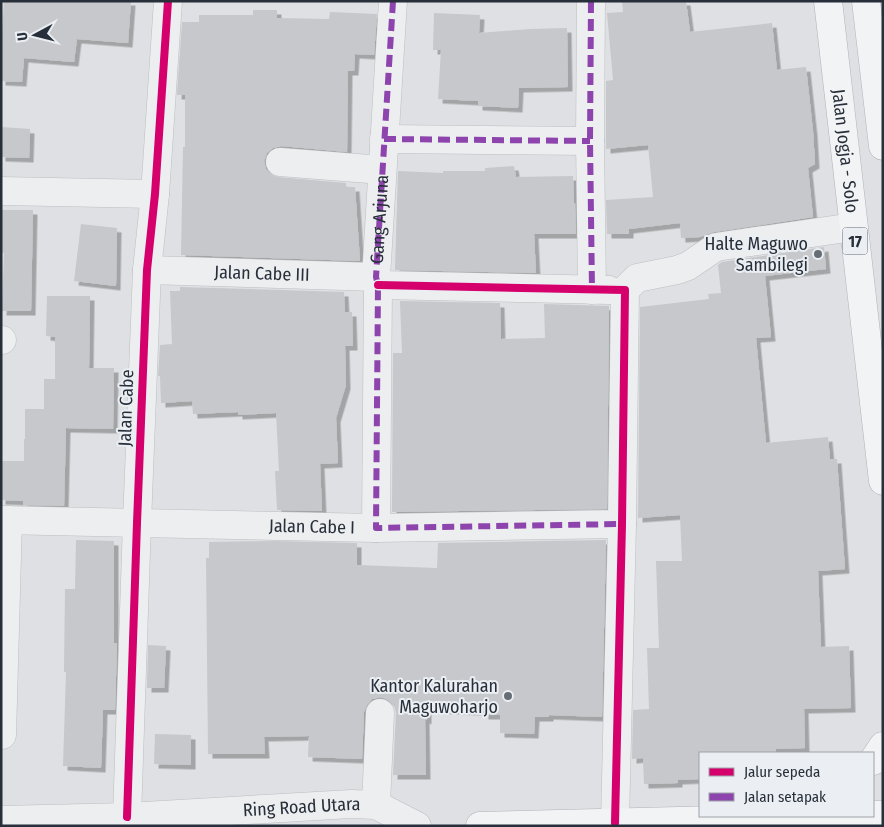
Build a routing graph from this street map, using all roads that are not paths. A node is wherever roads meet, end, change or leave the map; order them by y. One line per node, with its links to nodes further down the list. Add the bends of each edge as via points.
1 (168, 1): 12 (street, Jalan Cabe)
2 (393, 1): 6 (street, Gang Arjuna)
3 (592, 1): 7 (street)
4 (828, 1): 13 (highway, Jalan Jogja - Solo / 17)
5 (866, 1): 8 (highway)
6 (384, 139): 7 (street); 10 (street, Gang Arjuna)
7 (590, 141): 16 (street)
8 (883, 146)
9 (280, 162): 10 (street)
10 (382, 170): 15 (street, Gang Arjuna)
11 (1, 191): 12 (street)
12 (155, 194): 14 (street, Jalan Cabe)
13 (854, 227): 17 (street, via 716,246 688,266 637,278); 18 (highway, Jalan Jogja - Solo / 17)
14 (147, 270): 15 (street, Jalan Cabe III); 20 (street, Jalan Cabe)
15 (377, 281): 16 (street, Jalan Cabe III); 22 (street, Gang Arjuna)
16 (592, 290): 17 (street, Jalan Cabe III)
17 (625, 290): 21 (street)
18 (883, 481)
19 (5, 520): 20 (street, Jalan Cabe I); 24 (street)
20 (137, 523): 22 (street, Jalan Cabe I); 28 (street, Jalan Cabe)
21 (622, 524): 22 (street, Jalan Cabe I); 31 (street)
22 (376, 528)
23 (380, 714): 27 (street)
24 (2, 735)
25 (883, 746): 26 (highway)
26 (874, 759)
27 (376, 805): 28 (street, Ring Road Utara); 32 (street, Ring Road Utara)
28 (127, 817): 30 (street, Ring Road Utara)
29 (789, 817): 31 (highway)
30 (1, 820)
31 (614, 823): 34 (highway)
32 (418, 826)
33 (480, 826): 34 (highway)
34 (487, 826)

